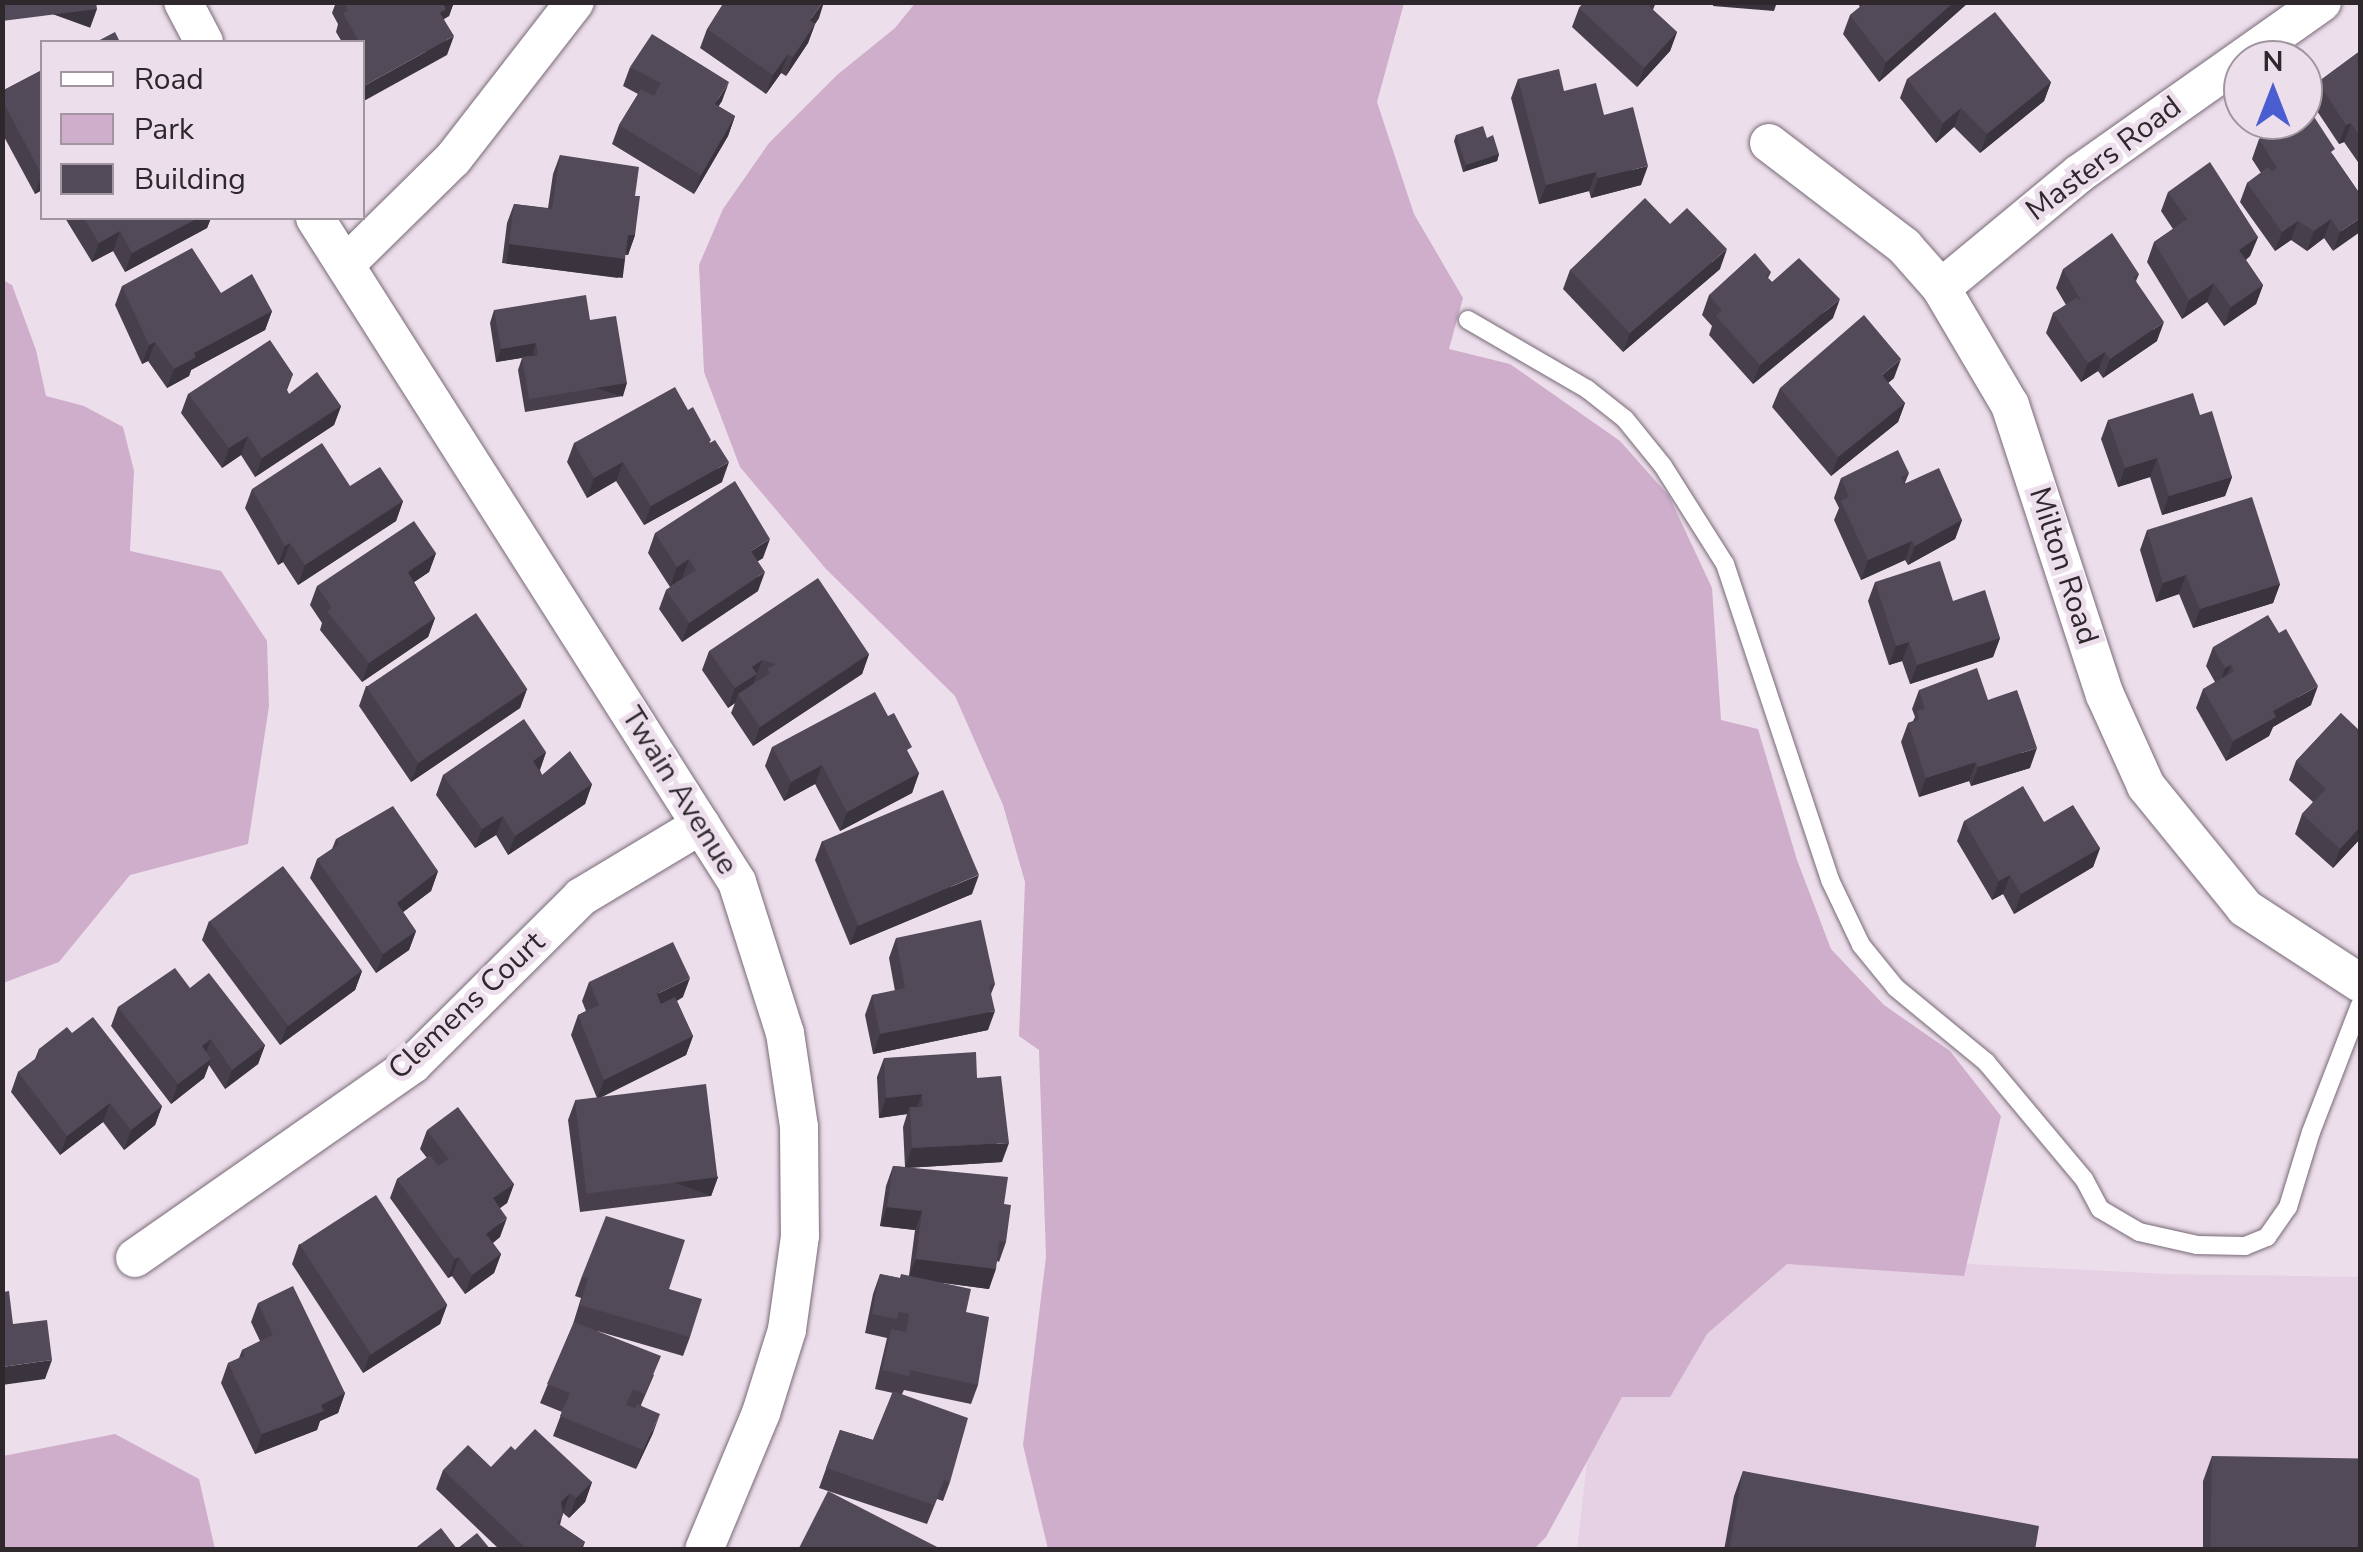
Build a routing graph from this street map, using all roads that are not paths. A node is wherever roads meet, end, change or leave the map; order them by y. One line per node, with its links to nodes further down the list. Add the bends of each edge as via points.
1 (183, 2): 4 (street)
2 (576, 2): 7 (street, via 453,158)
3 (2322, 2): 8 (street, Masters Road, via 2080,172)
4 (203, 40)
5 (1769, 143): 8 (street, Milton Road, via 1904,246)
6 (316, 220): 7 (street, Twain Avenue)
7 (345, 265): 10 (street, Twain Avenue)
8 (1941, 288): 11 (street, Milton Road, via 2010,405 2105,696 2146,786 2244,908)
9 (1468, 320): 12 (lane, via 1587,389 1625,419 1663,466 1724,564 1830,880 1861,945 1896,988 1986,1062 2084,1178 2100,1209 2138,1232 2197,1245 2244,1246 2267,1237 2288,1207)
10 (701, 825): 13 (street, Clemens Court, via 581,897 413,1064); 14 (street, Twain Avenue, via 737,882 785,1033 799,1127 800,1236 787,1330)
11 (2360, 983)
12 (2360, 1005)
13 (136, 1258)
14 (704, 1550)

